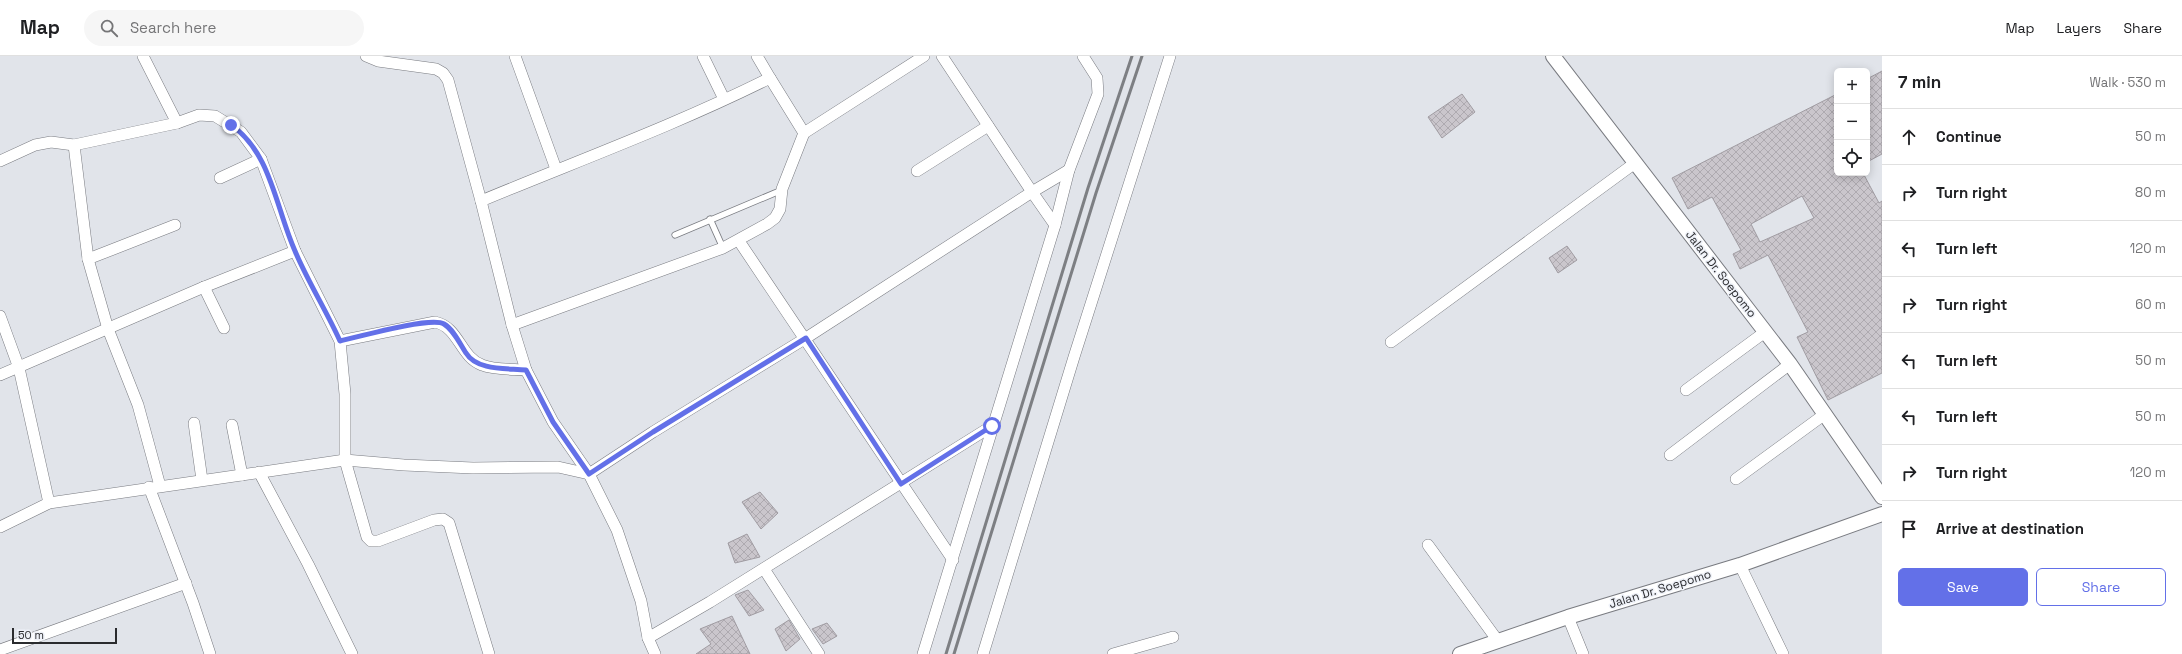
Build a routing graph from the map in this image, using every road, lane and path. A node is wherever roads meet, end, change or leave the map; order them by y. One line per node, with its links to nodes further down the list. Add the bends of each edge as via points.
1 (143, 56): 13 (street)
2 (366, 56): 26 (street, via 378,61 436,69 443,73 448,80)
3 (515, 56): 20 (street)
4 (702, 56): 12 (street)
5 (757, 56): 11 (street)
6 (924, 56): 15 (street)
7 (942, 56): 14 (street)
8 (1083, 56): 21 (street, via 1098,78 1099,86)
9 (1170, 56): 84 (street)
10 (1553, 56): 19 (street, Jalan Dr. Soepomo)
11 (770, 78): 12 (street); 15 (street)
12 (724, 99): 20 (street)
13 (177, 123): 16 (street); 17 (street, via 199,115 215,116 242,132)
14 (988, 126): 22 (street); 25 (street)
15 (804, 133): 24 (street)
16 (74, 145): 18 (street, via 51,142 35,145); 34 (street)
17 (261, 159): 23 (street); 33 (street)
18 (0, 161)
19 (1635, 163): 40 (street, Jalan Dr. Soepomo); 43 (street)
20 (556, 169): 26 (street)
21 (1069, 170): 25 (street); 29 (street)
22 (917, 171)
23 (220, 178)
24 (782, 190): 27 (lane); 31 (street, via 780,208 775,218)
25 (1032, 192): 29 (street); 41 (street)
26 (482, 201): 37 (street)
27 (710, 219): 30 (lane); 32 (lane)
28 (175, 225): 34 (street)
29 (1055, 225): 52 (street)
30 (675, 235)
31 (739, 241): 32 (street); 41 (street)
32 (723, 248): 37 (street)
33 (295, 251): 35 (street); 42 (street)
34 (88, 259): 39 (street)
35 (204, 287): 38 (street); 39 (street)
36 (0, 316): 45 (street)
37 (512, 326): 46 (street)
38 (224, 328)
39 (108, 329): 45 (street); 61 (street, via 138,406)
40 (1765, 332): 44 (street, Jalan Dr. Soepomo); 48 (street)
41 (806, 338): 56 (street); 60 (street)
42 (340, 341): 46 (street, via 435,322 447,327 467,355 483,366); 54 (street, via 346,394)
43 (1391, 342)
44 (1790, 364): 49 (street, Jalan Dr. Soepomo); 53 (street)
45 (19, 368): 47 (street); 64 (street)
46 (526, 370): 56 (street, via 553,422)
47 (0, 375)
48 (1686, 390)
49 (1825, 414): 58 (street); 63 (street, Jalan Dr. Soepomo)
50 (194, 424): 59 (street)
51 (232, 425): 57 (street)
52 (992, 426): 60 (street); 68 (street)
53 (1670, 455)
54 (345, 460): 55 (street); 56 (street, via 473,468 558,467); 80 (street, via 364,529 371,541 378,541 434,520 443,519 449,523)
55 (259, 472): 57 (street); 79 (street)
56 (589, 474): 74 (street, via 617,530 641,601)
57 (242, 475): 59 (street)
58 (1736, 479)
59 (202, 480): 61 (street)
60 (901, 484): 68 (street); 70 (street)
61 (160, 486): 62 (street)
62 (149, 487): 64 (street); 71 (street)
63 (1882, 497)
64 (49, 502): 66 (street)
65 (1882, 514): 69 (street, Jalan Dr. Soepomo)
66 (0, 527)
67 (1428, 545): 75 (street)
68 (953, 560): 83 (street)
69 (1740, 565): 72 (street, Jalan Dr. Soepomo); 88 (street)
70 (764, 569): 74 (street); 82 (street)
71 (186, 583): 76 (street); 78 (street)
72 (1568, 617): 75 (street, Jalan Dr. Soepomo); 87 (street)
73 (1173, 637): 85 (street)
74 (648, 638): 81 (street)
75 (1498, 641): 77 (street, Jalan Dr. Soepomo)
76 (0, 650)
77 (1482, 651): 86 (street, Jalan Dr. Soepomo)
78 (210, 654)
79 (352, 654)
80 (489, 654)
81 (655, 654)
82 (819, 654)
83 (923, 654)
84 (983, 654)
85 (1113, 654)
86 (1460, 654)
87 (1583, 654)
88 (1784, 654)

